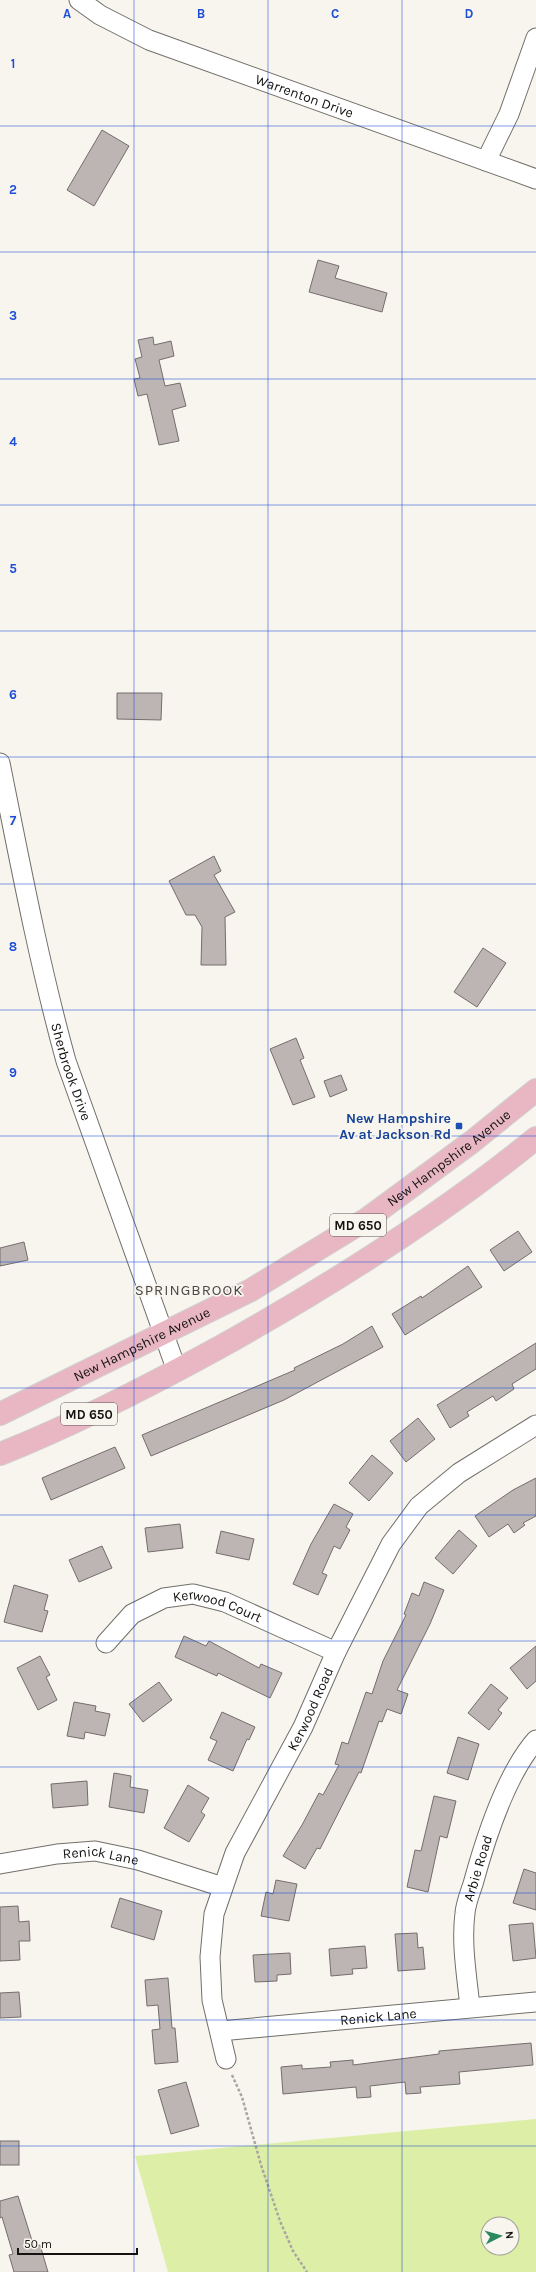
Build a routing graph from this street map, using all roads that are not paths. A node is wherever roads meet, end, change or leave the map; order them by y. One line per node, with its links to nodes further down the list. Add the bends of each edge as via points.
1 (79, 0): 3 (street, Warrenton Drive, via 100,15 149,40)
2 (536, 38): 3 (street, via 509,114)
3 (486, 161): 4 (street, Warrenton Drive)
4 (536, 179)
5 (0, 763): 8 (street, Sherbrook Drive, via 27,899 64,1054)
6 (536, 1090): 8 (main road, New Hampshire Avenue / MD 650, via 473,1141 367,1219 251,1290)
7 (536, 1138): 9 (main road, MD 650, via 482,1182 382,1251 275,1316)
8 (164, 1335): 9 (street, Sherbrook Drive); 10 (main road, New Hampshire Avenue / MD 650)
9 (177, 1371): 12 (main road, MD 650, via 101,1409)
10 (0, 1414)
11 (536, 1425): 14 (street, Kerwood Road, via 459,1473 418,1506 391,1544)
12 (0, 1454)
13 (106, 1643): 14 (street, Kerwood Court, via 132,1614 164,1598 193,1594 225,1602)
14 (336, 1652): 17 (street, Kerwood Road, via 303,1727 235,1853)
15 (536, 1740): 19 (street, Arbie Road, via 526,1752 502,1800 479,1863 465,1913 465,1952)
16 (0, 1864): 17 (street, Renick Lane, via 57,1854 95,1851 138,1860)
17 (223, 1887): 20 (street, Kerwood Road, via 214,1914 210,1957 212,2000)
18 (536, 2002): 19 (street, Renick Lane)
19 (470, 2007): 20 (street, Renick Lane)
20 (220, 2031): 21 (street, Kerwood Road)
21 (226, 2059)

